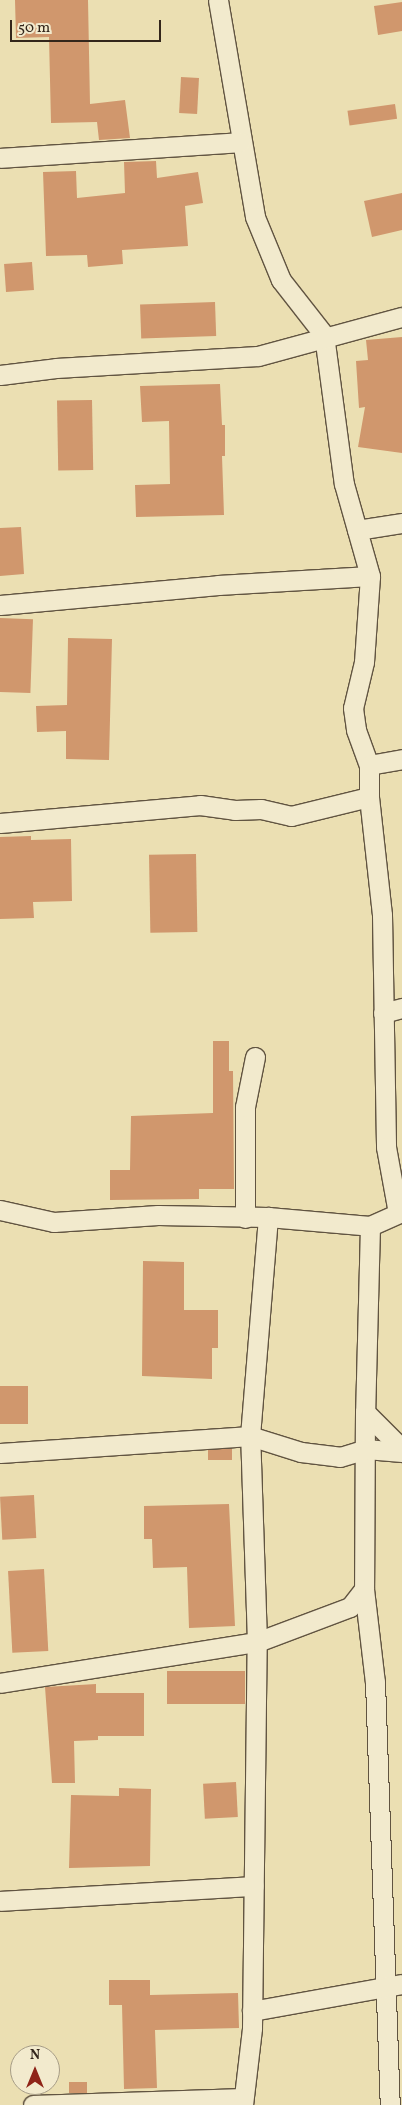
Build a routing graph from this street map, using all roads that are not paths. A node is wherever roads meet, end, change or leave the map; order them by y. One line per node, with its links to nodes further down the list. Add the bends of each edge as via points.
1 (218, 0): 2 (street)
2 (240, 142): 3 (street); 5 (street, via 255,217 281,280)
3 (0, 158)
4 (402, 316): 5 (street)
5 (324, 335): 6 (street, via 258,356 56,368); 8 (street, via 344,484)
6 (0, 375)
7 (402, 523): 8 (street)
8 (357, 530): 9 (street)
9 (370, 576): 10 (street, via 218,585); 12 (street, via 364,662 353,708 356,730)
10 (0, 605)
11 (402, 759): 12 (street)
12 (369, 765): 13 (street)
13 (369, 797): 14 (street, via 291,816 261,809 235,810 200,805); 16 (street, via 382,915)
14 (0, 823)
15 (402, 1008): 16 (street)
16 (383, 1013): 19 (street, via 386,1147)
17 (255, 1057): 21 (street, via 245,1107)
18 (0, 1210): 21 (street, via 54,1222 158,1215)
19 (400, 1213): 22 (street)
20 (268, 1217): 21 (street); 22 (street); 24 (street)
21 (244, 1218)
22 (370, 1226): 23 (street)
23 (365, 1412): 25 (street); 26 (street)
24 (250, 1436): 25 (street, via 302,1452 340,1457); 27 (street); 29 (street)
25 (366, 1448): 26 (street); 28 (street)
26 (402, 1451)
27 (0, 1453)
28 (364, 1590): 29 (street, via 350,1607); 33 (street, via 375,1682)
29 (257, 1642): 30 (street); 31 (street)
30 (0, 1683)
31 (254, 1886): 32 (street); 34 (street)
32 (0, 1901)
33 (394, 1985): 34 (street); 37 (street)
34 (252, 2011): 35 (street)
35 (242, 2101): 36 (street)
36 (33, 2105)
37 (390, 2105)

